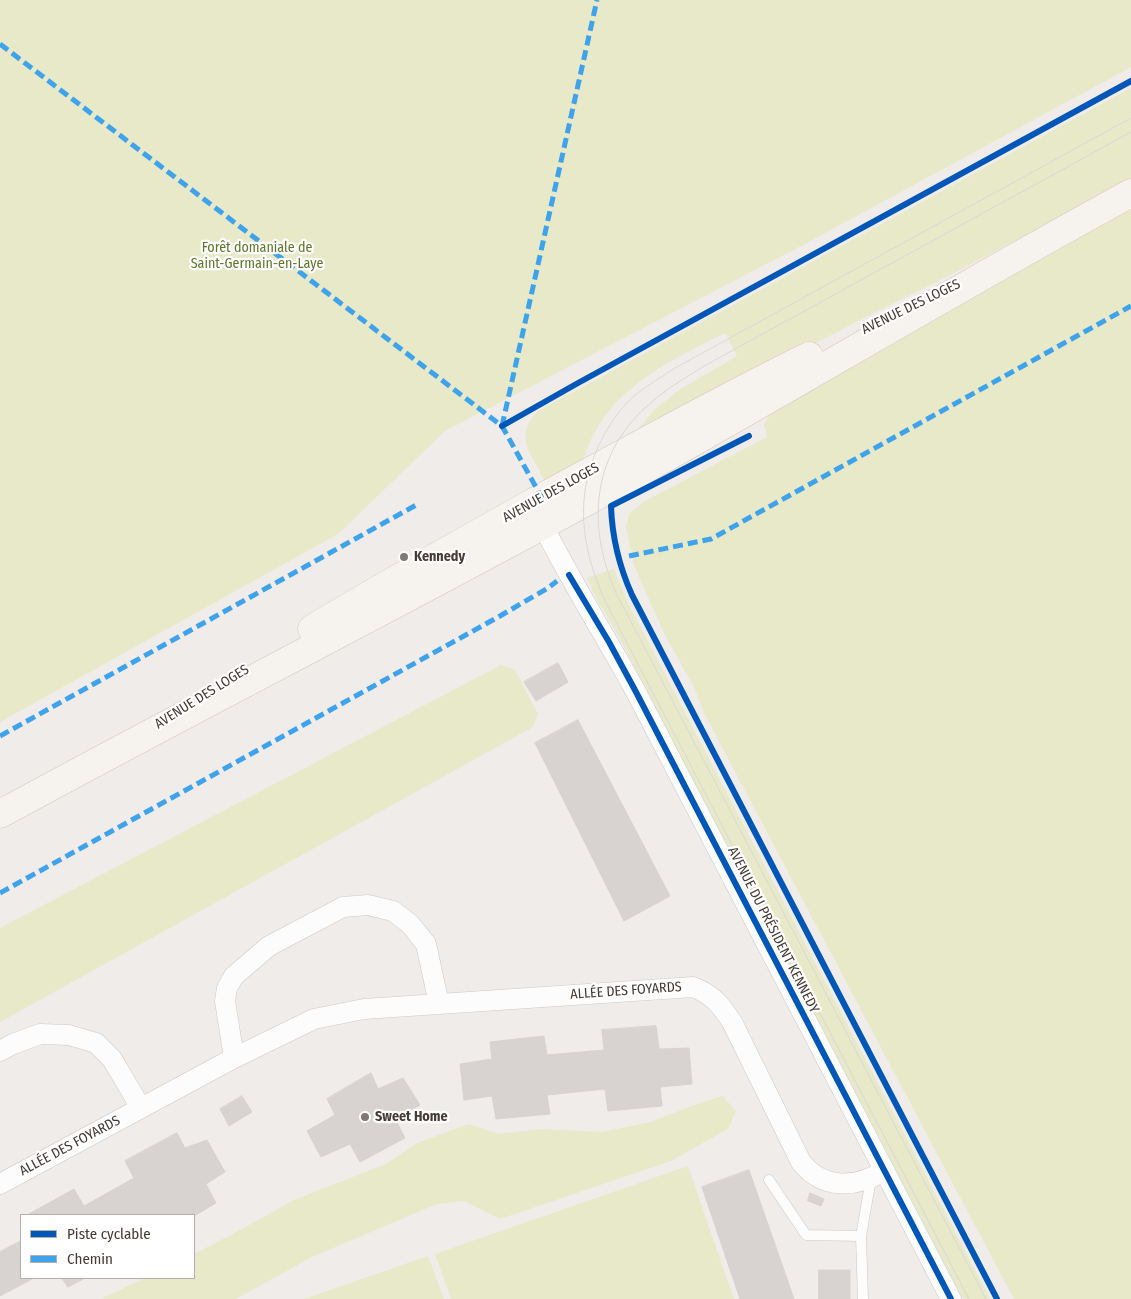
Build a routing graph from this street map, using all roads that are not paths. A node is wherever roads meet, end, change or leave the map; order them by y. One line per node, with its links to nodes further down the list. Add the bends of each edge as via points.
1 (1131, 193): 2 (main road, AVENUE DES LOGES, via 1013,257 731,420)
2 (537, 514): 3 (main road, AVENUE DES LOGES, via 364,621); 8 (street, AVENUE DU PRÉSIDENT KENNEDY, via 568,575 632,685)
3 (0, 814)
4 (439, 1004): 6 (street, ALLÉE DES FOYARDS, via 364,1010 314,1019); 6 (street, via 426,944 410,924 393,911 368,905 343,907 269,946 234,976 227,988 225,1001); 8 (street, ALLÉE DES FOYARDS, via 692,987 708,993 732,1022 810,1174 828,1182 848,1183)
5 (0, 1051): 7 (street, via 40,1034 69,1035 96,1043 112,1059)
6 (234, 1058): 7 (street, ALLÉE DES FOYARDS)
7 (141, 1108): 10 (street, ALLÉE DES FOYARDS)
8 (878, 1175): 11 (lane); 13 (street, AVENUE DU PRÉSIDENT KENNEDY)
9 (769, 1180): 11 (lane, via 806,1235)
10 (0, 1184)
11 (862, 1236): 12 (lane)
12 (863, 1299)
13 (951, 1299)

